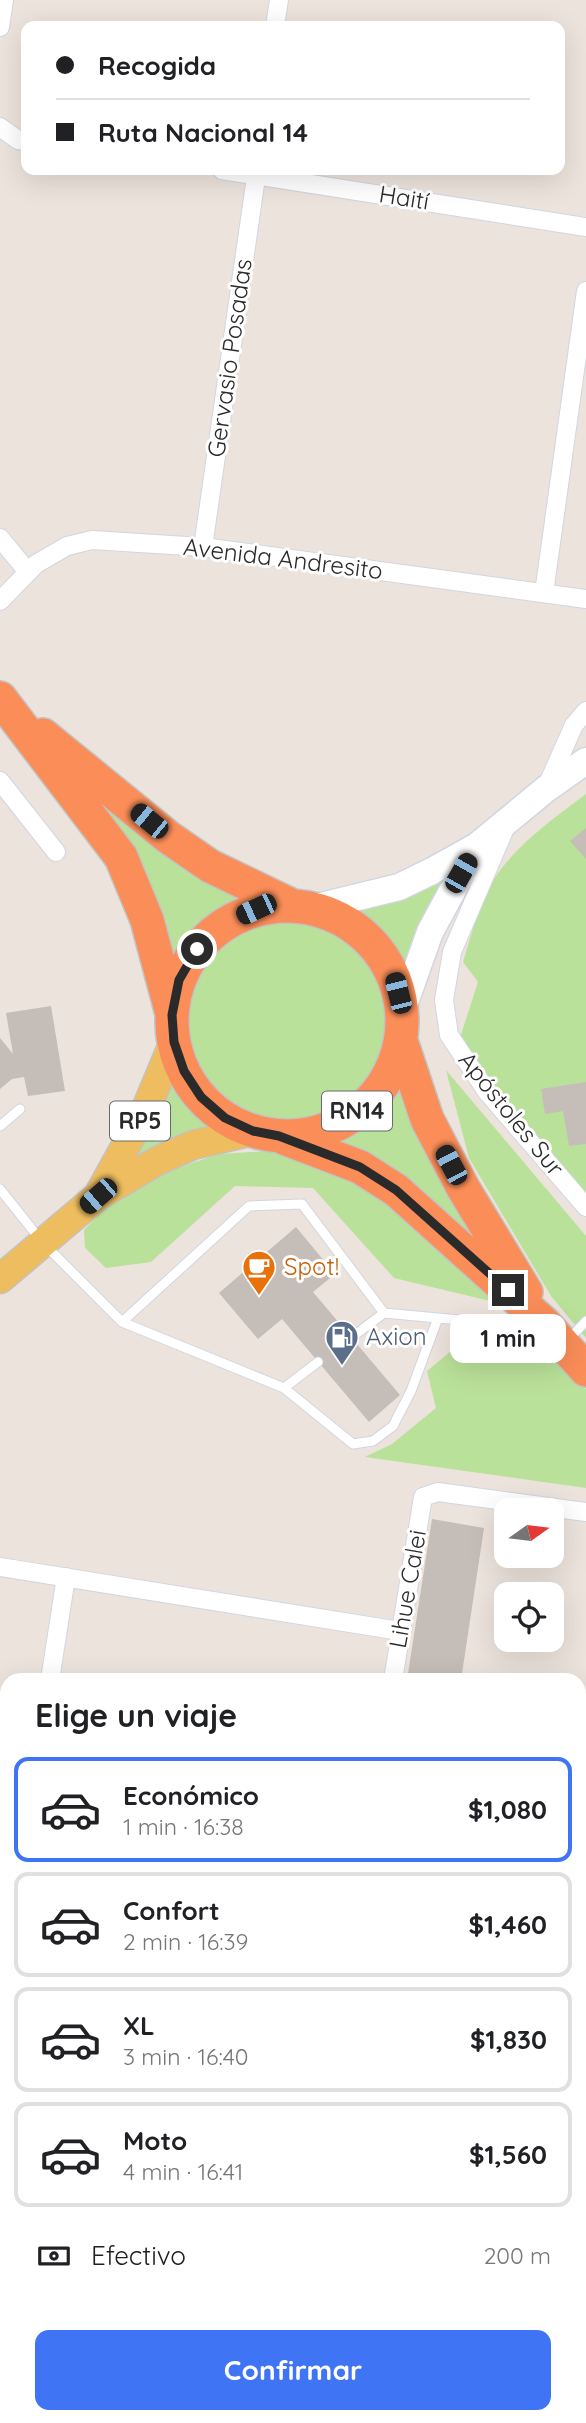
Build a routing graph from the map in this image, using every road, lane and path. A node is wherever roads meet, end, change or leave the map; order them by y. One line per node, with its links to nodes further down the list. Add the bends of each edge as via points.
1 (4, 0): 4 (street)
2 (279, 0): 3 (street)
3 (276, 21)
4 (0, 27)
5 (0, 127): 6 (street)
6 (21, 140)
7 (257, 175): 12 (street, Gervasio Posadas)
8 (275, 175): 9 (street, Haití)
9 (586, 227)
10 (586, 291): 14 (street)
11 (0, 538): 13 (street)
12 (203, 547): 13 (street, Avenida Andresito, via 92,540 67,546); 14 (street, Avenida Andresito)
13 (28, 572): 16 (street, Avenida Andresito)
14 (544, 593): 15 (street, Avenida Andresito)
15 (586, 599)
16 (0, 601)
17 (4, 703): 25 (highway, RN14, via 210,866); 27 (highway, RN14, via 121,858 147,920)
18 (586, 711): 21 (street, via 574,725)
19 (586, 761): 21 (main road)
20 (0, 781): 24 (street)
21 (546, 789): 22 (main road)
22 (509, 819): 23 (main road); 33 (street, Apóstoles Sur, via 452,952 444,1000 449,1035 487,1092)
23 (477, 846): 25 (main road, via 399,887); 26 (main road, via 430,932)
24 (56, 852)
25 (302, 906): 26 (highway, RN14, via 347,921 374,945 394,976); 27 (highway, RN14, via 256,909 223,924 197,949 179,980)
26 (402, 1026): 30 (highway, RN14, via 390,1073 371,1101 344,1122 313,1134); 40 (highway, RN14, via 433,1130 463,1188)
27 (173, 1029): 30 (highway, RN14, via 184,1071 201,1097 225,1118); 32 (main road, RP5, via 146,1109)
28 (20, 1109): 29 (lane)
29 (0, 1126)
30 (266, 1134): 32 (main road, RP5, via 193,1144); 40 (highway, RN14, via 360,1167 396,1190)
31 (0, 1189): 34 (lane)
32 (98, 1196): 34 (main road, RP5)
33 (586, 1206)
34 (43, 1243): 35 (main road, RP5); 39 (lane)
35 (0, 1279)
36 (384, 1313): 37 (lane); 39 (lane, via 302,1204 263,1205 249,1206); 41 (lane)
37 (438, 1318): 40 (lane); 44 (lane, via 393,1426 373,1441 353,1444)
38 (586, 1321): 40 (lane)
39 (122, 1322): 44 (lane)
40 (554, 1334): 43 (highway, RN14)
41 (352, 1337)
42 (318, 1362): 44 (lane)
43 (586, 1370)
44 (284, 1388)
45 (586, 1512): 48 (street, Lihue Calei, via 438,1492 423,1497)
46 (0, 1567): 47 (street)
47 (66, 1577): 48 (street); 49 (street)
48 (400, 1631): 50 (street, Lihue Calei)
49 (51, 1673)
50 (394, 1673)

